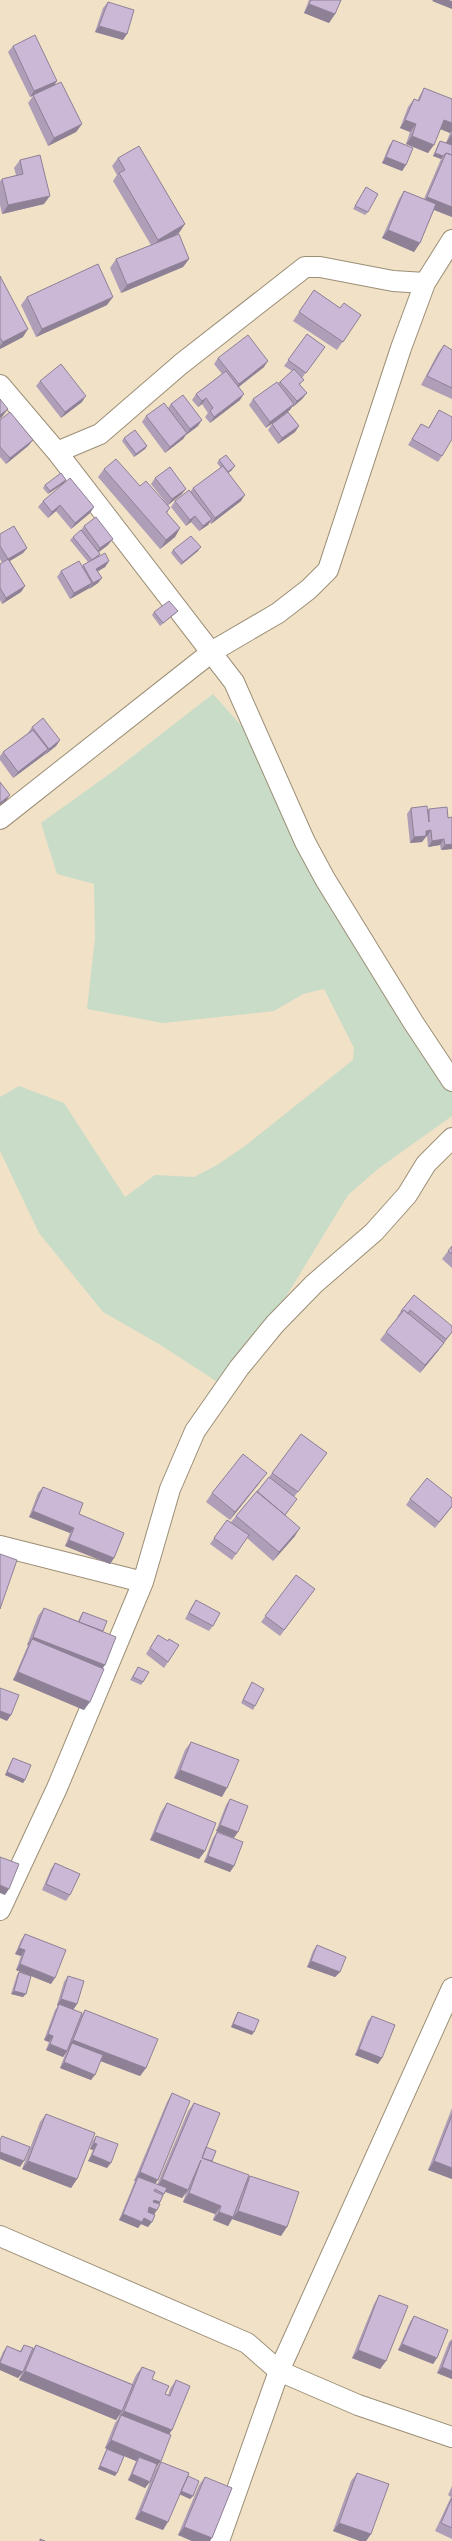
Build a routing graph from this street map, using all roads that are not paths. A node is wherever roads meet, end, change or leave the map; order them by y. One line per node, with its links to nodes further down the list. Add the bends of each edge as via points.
1 (452, 240): 2 (street)
2 (425, 284): 4 (street, via 393,281 320,267 305,267 181,364 100,434); 5 (street, via 401,348 328,570 309,589 278,613)
3 (0, 385): 4 (street)
4 (57, 452): 5 (street)
5 (212, 651): 6 (street); 7 (street, via 234,682 305,842 325,878 413,1022)
6 (0, 819)
7 (452, 1080)
8 (452, 1138): 10 (street, via 426,1164 407,1195 374,1232 314,1284 275,1324 195,1431 170,1489)
9 (0, 1546): 10 (street)
10 (142, 1582): 11 (street, via 57,1788)
11 (0, 1910)
12 (451, 1992): 14 (street)
13 (0, 2236): 14 (street, via 247,2343)
14 (279, 2371): 15 (street, via 358,2405); 16 (street)
15 (452, 2437)
16 (219, 2541)

